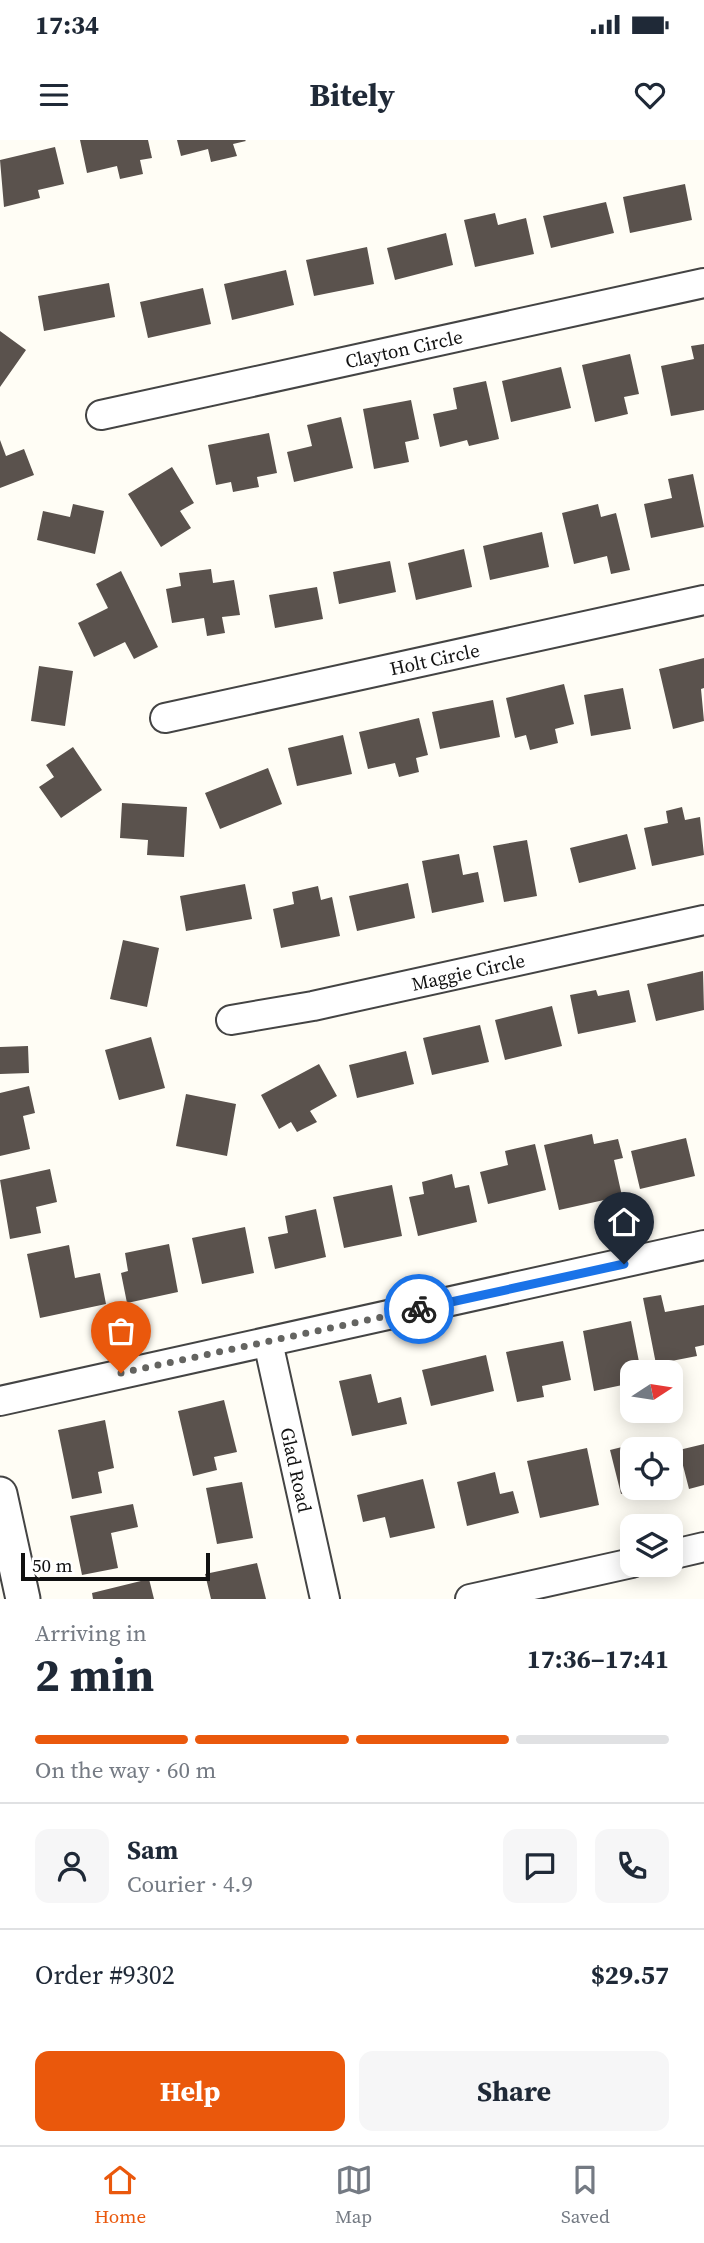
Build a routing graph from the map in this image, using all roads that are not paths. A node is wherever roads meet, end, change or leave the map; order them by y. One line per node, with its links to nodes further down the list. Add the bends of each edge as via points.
1 (704, 283): 2 (street, Clayton Circle)
2 (102, 415)
3 (704, 600): 4 (street, Holt Circle)
4 (165, 718)
5 (704, 920): 6 (street, Maggie Circle)
6 (231, 1020)
7 (704, 1245): 8 (street)
8 (268, 1342): 9 (street); 15 (street, Glad Road)
9 (0, 1401)
10 (0, 1494): 14 (street)
11 (704, 1547): 12 (street)
12 (683, 1552)
13 (620, 1566): 16 (street)
14 (23, 1599)
15 (325, 1599)
16 (470, 1599)

